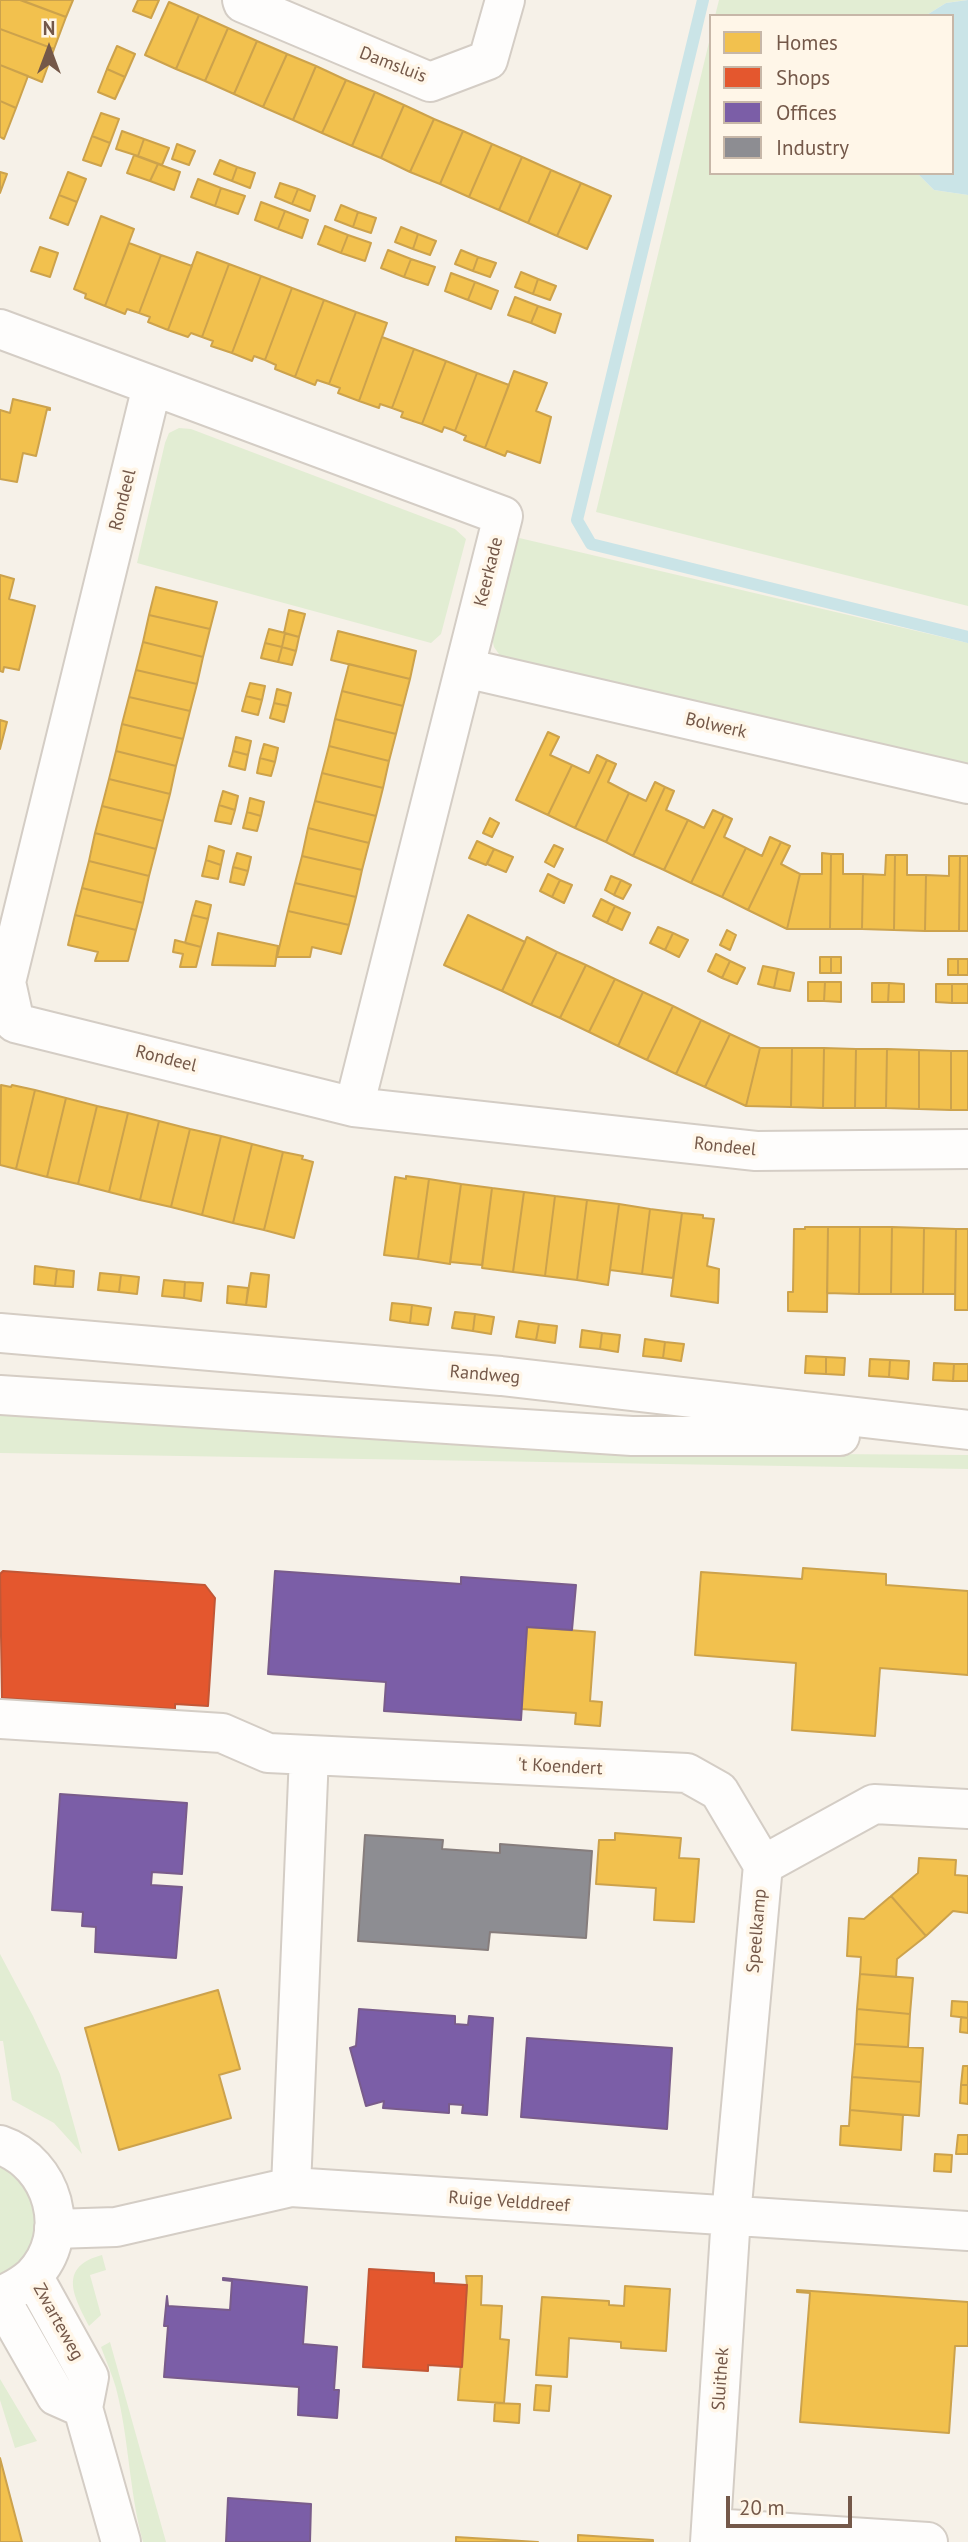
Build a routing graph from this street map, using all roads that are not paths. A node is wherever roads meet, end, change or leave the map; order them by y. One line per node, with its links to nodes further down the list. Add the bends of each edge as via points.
1 (242, 0): 2 (street, Damsluis, via 430,82 488,60)
2 (505, 0)
3 (0, 329): 4 (street, Keerkade)
4 (152, 386): 5 (street, Keerkade, via 503,516); 7 (street, Rondeel, via 6,982 15,1023)
5 (465, 668): 6 (street, Bolwerk); 7 (street, Keerkade)
6 (968, 784)
7 (354, 1107): 8 (street, Rondeel, via 756,1151)
8 (968, 1149)
9 (0, 1333): 11 (street, Randweg, via 501,1376)
10 (0, 1395): 12 (street, via 632,1436)
11 (968, 1430)
12 (968, 1437)
13 (0, 1719): 14 (street, 't Koendert, via 222,1733 268,1752)
14 (309, 1755): 16 (street, 't Koendert, via 687,1773 719,1791); 18 (street)
15 (968, 1809): 16 (street, Speelkamp, via 874,1804)
16 (764, 1865): 19 (street, Speelkamp)
17 (0, 2145): 20 (street, via 40,2173 52,2200)
18 (291, 2187): 19 (street, Ruige Velddreef); 20 (street, Ruige Velddreef, via 117,2227)
19 (731, 2216): 21 (street, Ruige Velddreef); 25 (street, Sluithek)
20 (54, 2229): 22 (street, via 47,2254)
21 (968, 2231)
22 (33, 2276): 23 (street); 24 (street, Zwarteweg, via 89,2376)
23 (0, 2297): 24 (street, via 56,2396)
24 (83, 2408): 26 (street, Zwarteweg)
25 (711, 2535): 27 (street)
26 (121, 2542)
27 (928, 2542)

